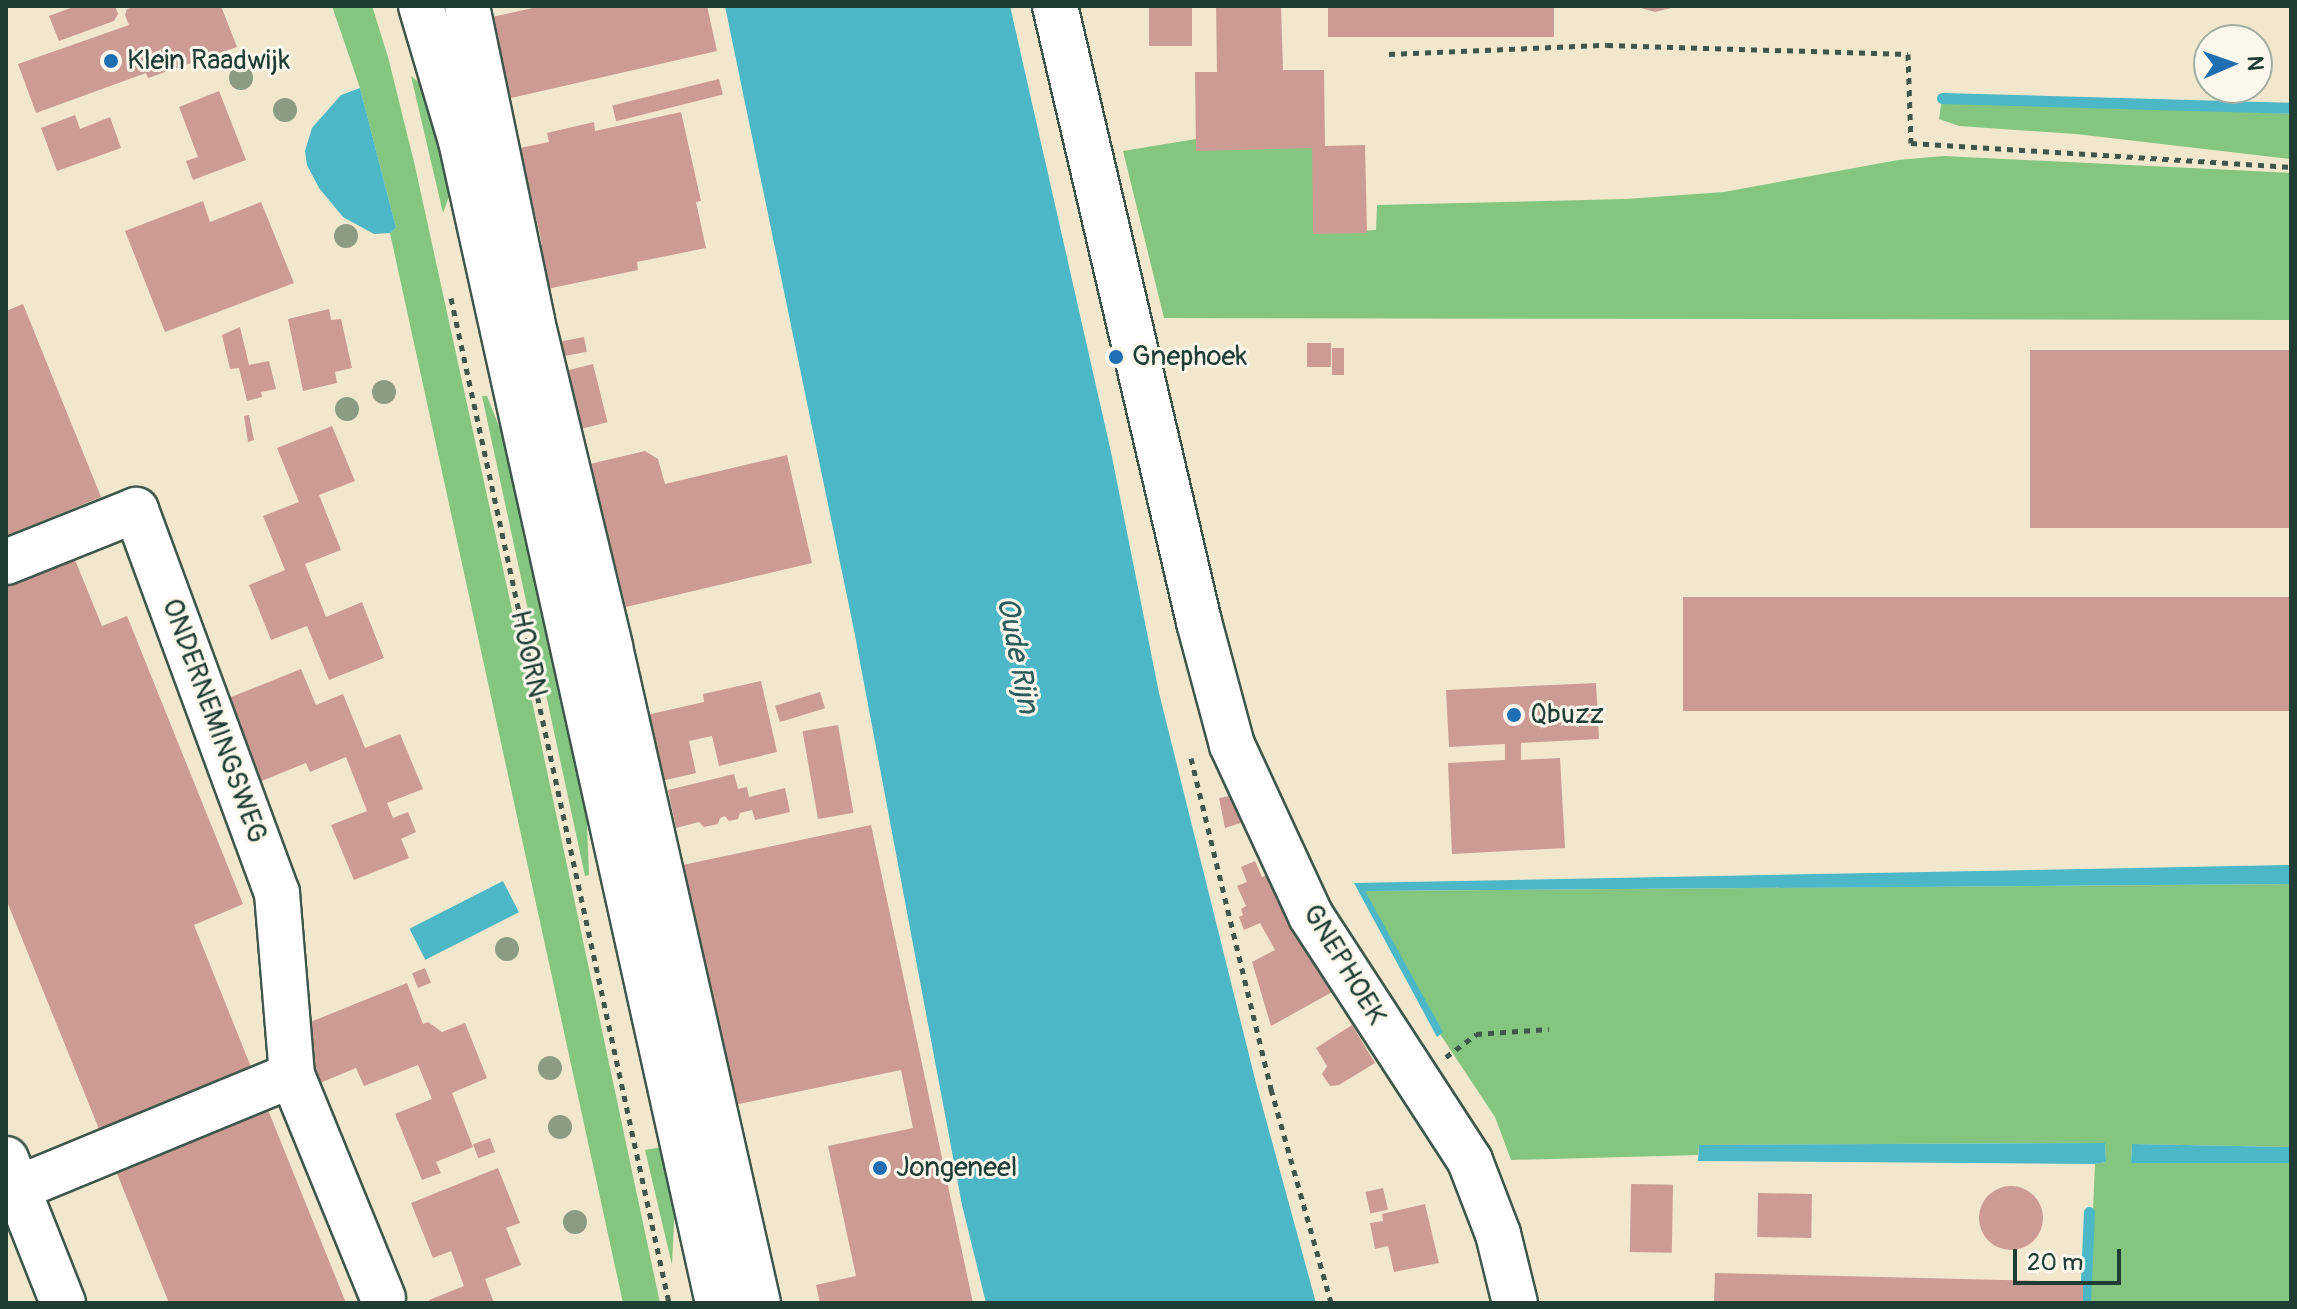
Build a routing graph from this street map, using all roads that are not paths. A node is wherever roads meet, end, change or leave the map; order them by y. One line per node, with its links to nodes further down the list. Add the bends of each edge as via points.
1 (1055, 6): 13 (street, GNEPHOEK, via 1232,745 1311,916 1470,1161 1498,1234)
2 (469, 13): 3 (street, HOORN); 4 (street, HOORN)
3 (425, 19): 4 (street, HOORN)
4 (516, 324): 7 (street, HOORN)
5 (6, 562): 6 (street, ONDERNEMINGSWEG, via 136,510 277,893)
6 (292, 1075): 8 (street); 9 (street, ONDERNEMINGSWEG)
7 (703, 1148): 11 (street, HOORN); 12 (street, HOORN)
8 (12, 1173): 10 (street)
9 (383, 1298)
10 (63, 1303)
11 (718, 1303)
12 (758, 1303)
13 (1515, 1303)

